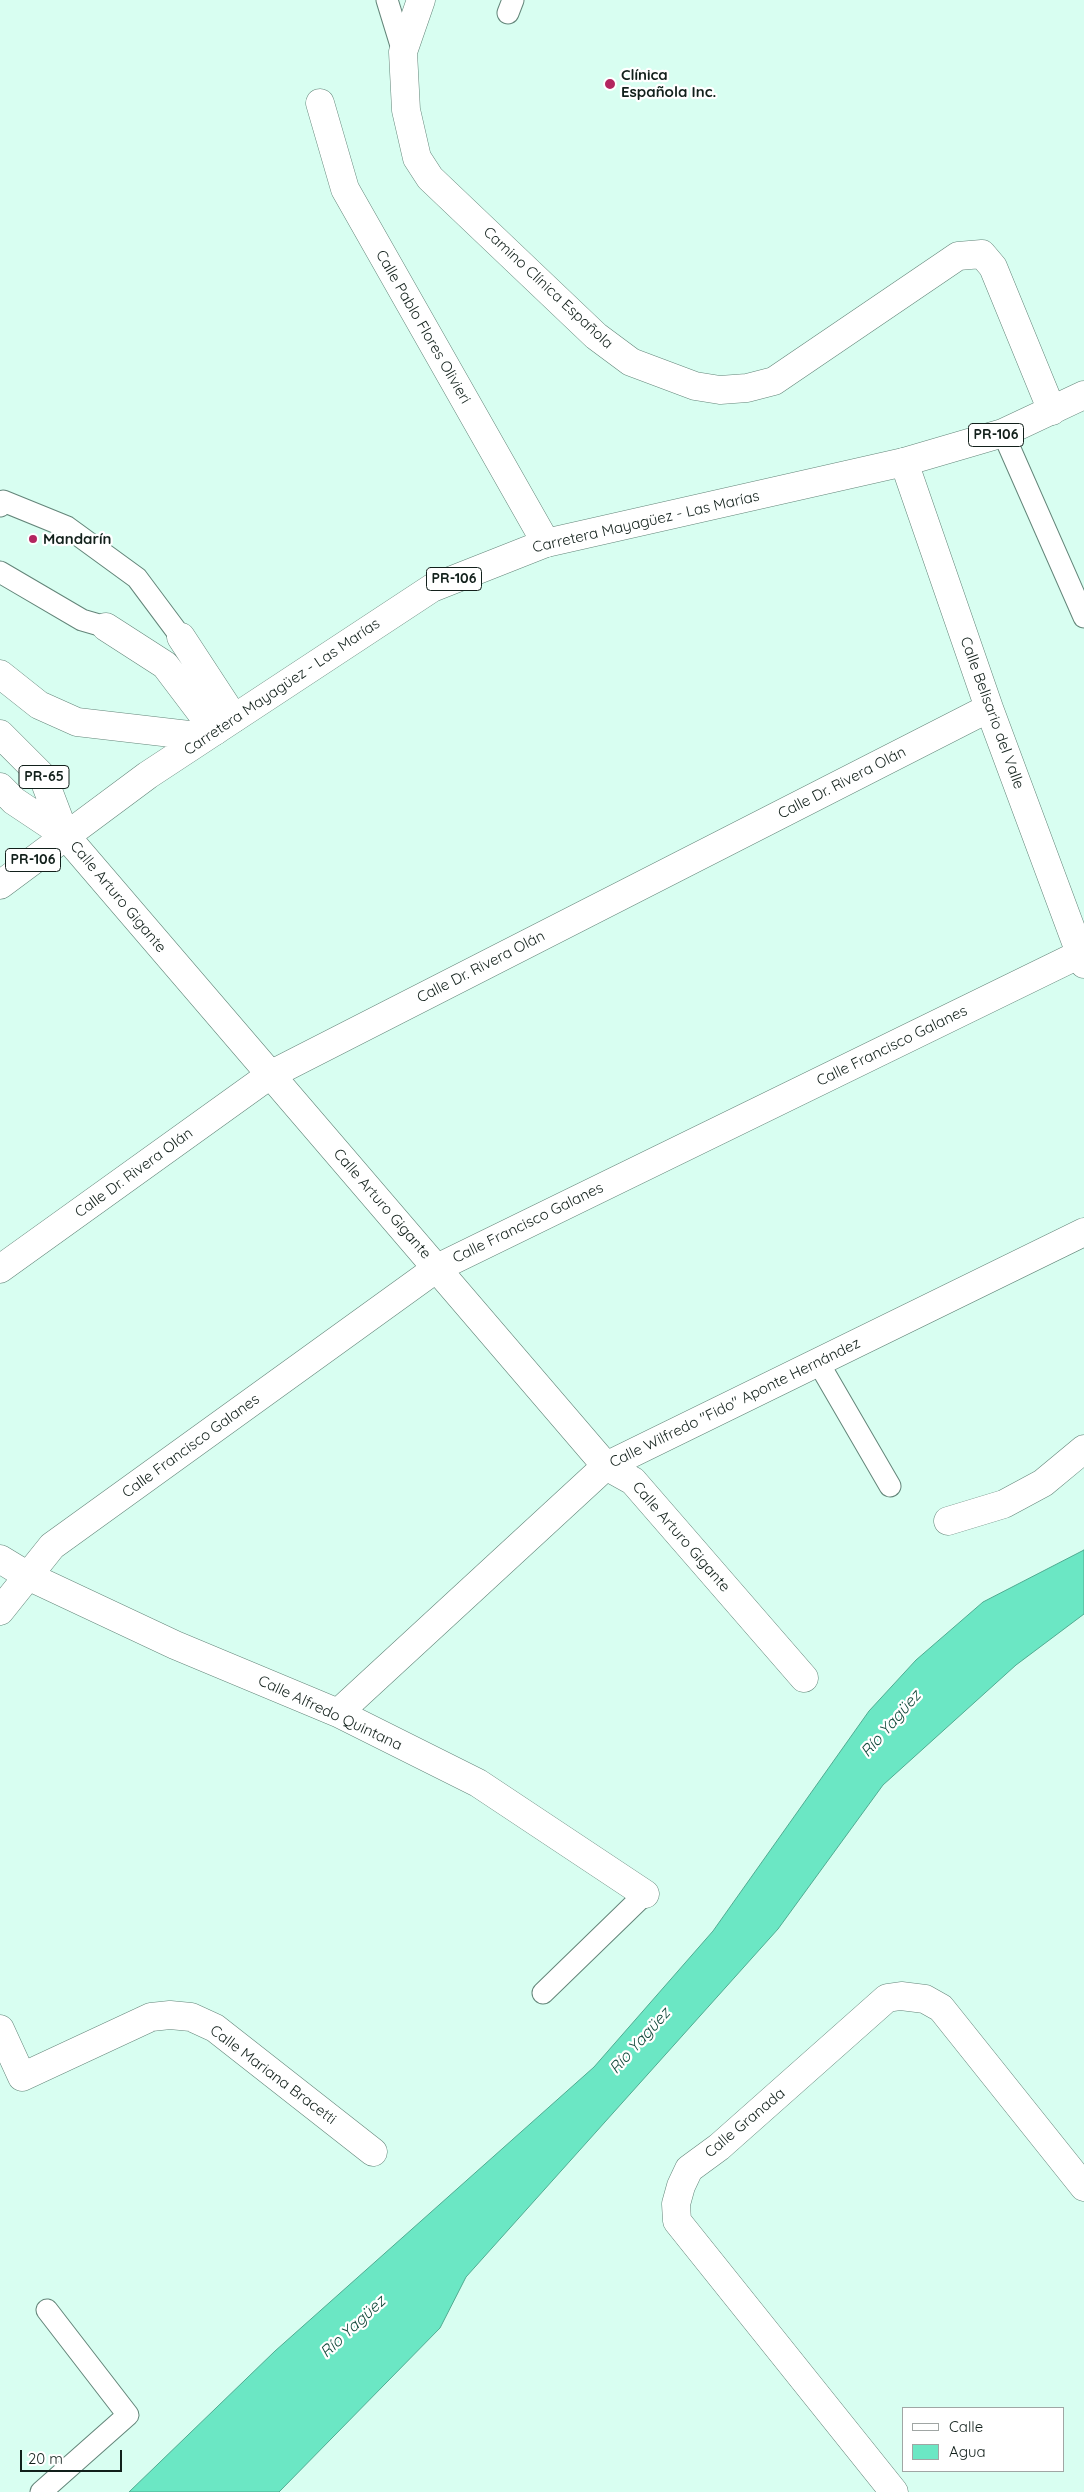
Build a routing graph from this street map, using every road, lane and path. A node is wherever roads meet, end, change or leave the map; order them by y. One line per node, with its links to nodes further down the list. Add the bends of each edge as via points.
1 (387, 0): 3 (lane)
2 (420, 0): 3 (street, Camino Clínica Española)
3 (403, 52): 6 (street, Camino Clínica Española, via 406,110 417,158 430,178 596,336 631,362 694,386 720,390 774,381 958,256 982,254 993,267)
4 (320, 103): 10 (street, Calle Pablo Flores Olivieri, via 345,189)
5 (1084, 395): 6 (street, Carretera Mayagüez - Las Marías / PR-106)
6 (1052, 411): 7 (street, Carretera Mayagüez - Las Marías / PR-106)
7 (1003, 433): 8 (street, Carretera Mayagüez - Las Marías / PR-106); 12 (lane)
8 (904, 462): 10 (street, Carretera Mayagüez - Las Marías / PR-106); 16 (street, Calle Belisario del Valle)
9 (0, 506): 14 (lane, via 3,501 66,527 137,578)
10 (546, 543): 17 (street, Carretera Mayagüez - Las Marías / PR-106, via 432,588)
11 (0, 572): 13 (lane, via 82,620)
12 (1084, 617)
13 (106, 627): 17 (street, via 166,666)
14 (181, 637): 17 (street)
15 (0, 674): 17 (street, via 39,705 77,722)
16 (989, 708): 22 (street, Calle Belisario del Valle); 23 (street, Calle Dr. Rivera Olán)
17 (218, 729): 20 (street, Carretera Mayagüez - Las Marías / PR-106)
18 (0, 734): 20 (street, PR-65, via 44,777)
19 (7, 794): 20 (street, PR-65)
20 (65, 835): 21 (street, PR-106); 23 (street, Calle Arturo Gigante)
21 (0, 885)
22 (1082, 959): 25 (street, Calle Francisco Galanes)
23 (270, 1075): 25 (street, Calle Arturo Gigante); 26 (street, Calle Dr. Rivera Olán)
24 (1084, 1232): 27 (street, Calle Wilfredo "Fido" Aponte Hernández)
25 (437, 1268): 29 (street, Calle Arturo Gigante); 33 (street, Calle Francisco Galanes, via 52,1546)
26 (0, 1269)
27 (818, 1362): 29 (street, Calle Wilfredo "Fido" Aponte Hernández); 30 (lane)
28 (1084, 1449): 31 (street, via 1043,1483 1004,1504)
29 (606, 1466): 35 (street, Calle Arturo Gigante, via 633,1481); 36 (street, Calle Wilfredo "Fido" Aponte Hernández)
30 (890, 1486)
31 (948, 1521)
32 (0, 1559): 33 (street, Calle Alfredo Quintana)
33 (28, 1576): 34 (street, Calle Francisco Galanes); 36 (street, Calle Alfredo Quintana, via 175,1645)
34 (0, 1611)
35 (804, 1678)
36 (338, 1713): 37 (street, Calle Alfredo Quintana, via 478,1783)
37 (645, 1894): 38 (lane)
38 (543, 1993)
39 (0, 2028): 40 (street, Calle Mariana Bracetti, via 22,2077 150,2017 191,2017 214,2028)
40 (373, 2152)
41 (1084, 2187): 44 (street, Calle Granada, via 941,2008 925,1999 901,1996 887,1998 719,2147 689,2169 680,2186 677,2221)
42 (47, 2310): 43 (lane, via 128,2415)
43 (41, 2492)
44 (894, 2492)

